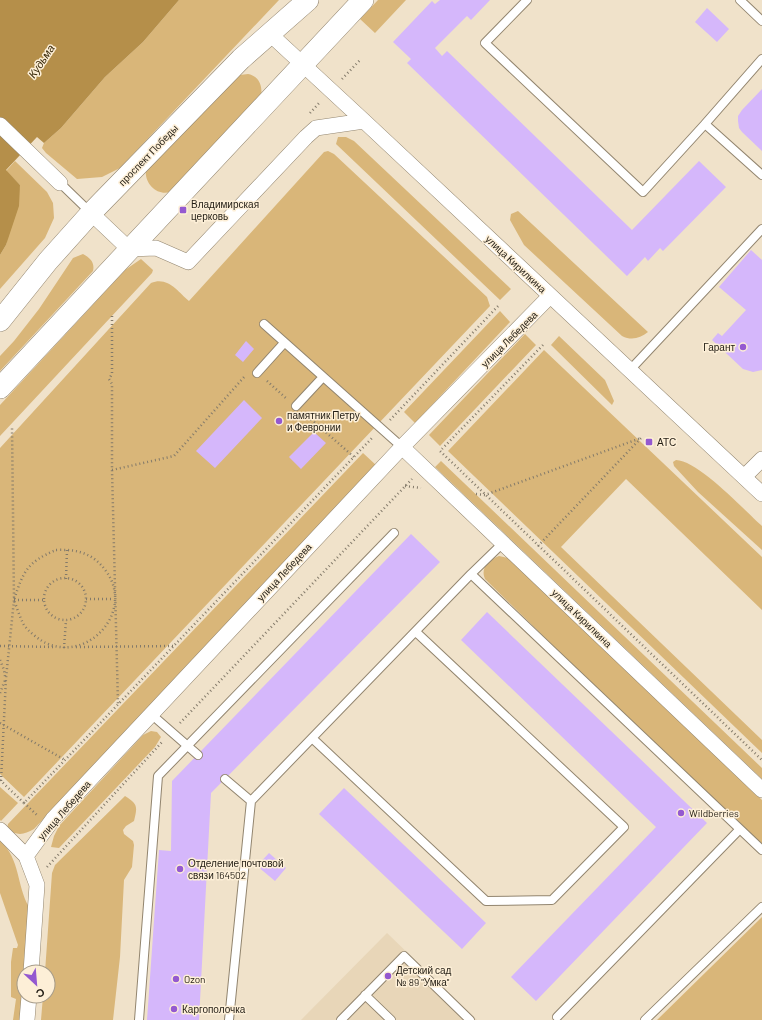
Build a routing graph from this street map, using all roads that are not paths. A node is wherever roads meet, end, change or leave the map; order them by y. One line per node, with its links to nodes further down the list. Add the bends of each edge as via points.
1 (308, 0): 6 (main road, проспект Победы)
2 (363, 0): 8 (main road)
3 (527, 0): 10 (lane, via 485,43 643,192)
4 (740, 0): 5 (lane)
5 (762, 21)
6 (270, 34): 8 (street, улица Кирилкина); 14 (main road, проспект Победы, via 241,59)
7 (762, 59): 10 (lane)
8 (303, 65): 9 (street, улица Кирилкина); 16 (main road)
9 (364, 121): 16 (street, via 316,128 188,262 156,248); 17 (street, улица Кирилкина)
10 (705, 124): 12 (lane)
11 (0, 125): 13 (street)
12 (762, 175)
13 (60, 182): 14 (lane)
14 (92, 214): 16 (street); 18 (main road, проспект Победы, via 48,262)
15 (762, 229): 21 (lane)
16 (129, 249): 24 (main road)
17 (550, 296): 21 (street, улица Кирилкина); 26 (street, улица Лебедева)
18 (0, 321)
19 (264, 324): 20 (lane)
20 (284, 343): 22 (lane); 23 (lane)
21 (630, 370): 28 (street, улица Кирилкина)
22 (257, 373)
23 (323, 377): 25 (lane); 26 (lane)
24 (0, 388)
25 (296, 406)
26 (402, 447): 31 (street, улица Кирилкина); 34 (street, улица Лебедева)
27 (762, 459): 28 (street)
28 (744, 477): 29 (street, улица Кирилкина)
29 (762, 494)
30 (394, 533): 36 (lane)
31 (503, 543): 32 (lane); 39 (street, улица Кирилкина)
32 (471, 574): 33 (lane); 41 (lane)
33 (416, 632): 35 (lane); 35 (lane, via 624,827 552,900 486,901)
34 (151, 714): 36 (lane); 44 (street, улица Лебедева, via 48,825)
35 (312, 738): 40 (lane)
36 (188, 746): 37 (lane); 51 (lane, via 158,776)
37 (198, 755)
38 (225, 778): 40 (lane)
39 (762, 790)
40 (251, 801): 52 (lane)
41 (740, 829): 43 (lane); 49 (lane)
42 (0, 830): 44 (street)
43 (762, 850)
44 (26, 856): 46 (street, via 37,885)
45 (762, 907): 56 (lane)
46 (32, 964)
47 (365, 996): 53 (lane); 54 (lane); 55 (lane, via 404,956)
48 (28, 1004): 50 (street)
49 (557, 1017)
50 (27, 1020)
51 (139, 1020)
52 (229, 1020)
53 (341, 1020)
54 (391, 1020)
55 (470, 1020)
56 (645, 1020)

